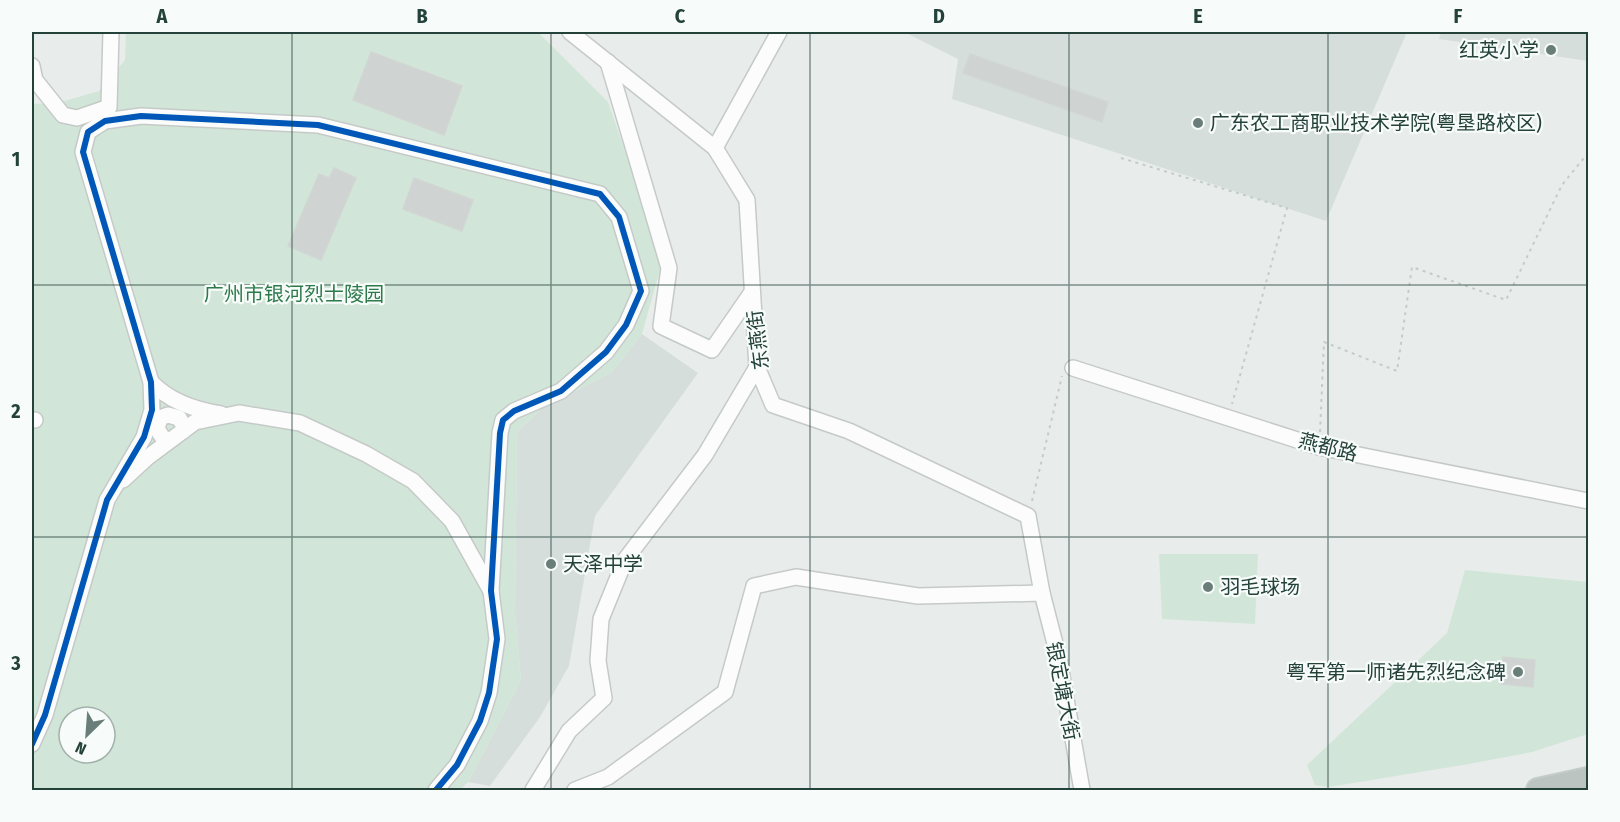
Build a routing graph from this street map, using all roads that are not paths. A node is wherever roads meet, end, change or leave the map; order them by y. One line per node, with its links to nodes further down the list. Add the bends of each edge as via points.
1 (111, 32): 5 (street, via 109,107 77,118 63,115 35,80)
2 (570, 32): 4 (street, 东燕街)
3 (779, 32): 6 (street)
4 (608, 62): 6 (street, 东燕街); 7 (street, via 669,268 661,326 712,350)
5 (32, 66)
6 (715, 148): 7 (street, 东燕街, via 747,200)
7 (752, 292): 8 (street, 东燕街)
8 (757, 367): 17 (street, 东燕街, via 774,405 849,431 1028,516); 21 (street, via 705,455 625,560 601,620 598,661 604,698 569,731)
9 (1068, 371): 15 (street, 燕都路, via 1319,447)
10 (151, 382): 11 (street, via 189,406); 12 (street); 16 (street, via 83,152 88,132 105,121 141,116 318,125 600,194 619,217 641,291 626,325 606,352 561,391 514,411 503,420)
11 (228, 415): 13 (street, via 195,422); 16 (street, via 239,413 300,423 413,481 452,521)
12 (154, 422): 13 (street, via 163,438); 13 (street, via 168,415 179,418 184,426); 14 (street)
13 (176, 436): 14 (street)
14 (112, 490): 18 (street, via 45,715)
15 (1588, 501)
16 (491, 591): 20 (street, via 497,639 486,707 457,765)
17 (1042, 593): 22 (street, via 918,596 796,577 754,586 724,692 608,777); 23 (street, 银定塘大街, via 1059,659)
18 (32, 744)
19 (1588, 779): 24 (highway)
20 (436, 790)
21 (533, 790)
22 (575, 790)
23 (1082, 790)
24 (1538, 790)

